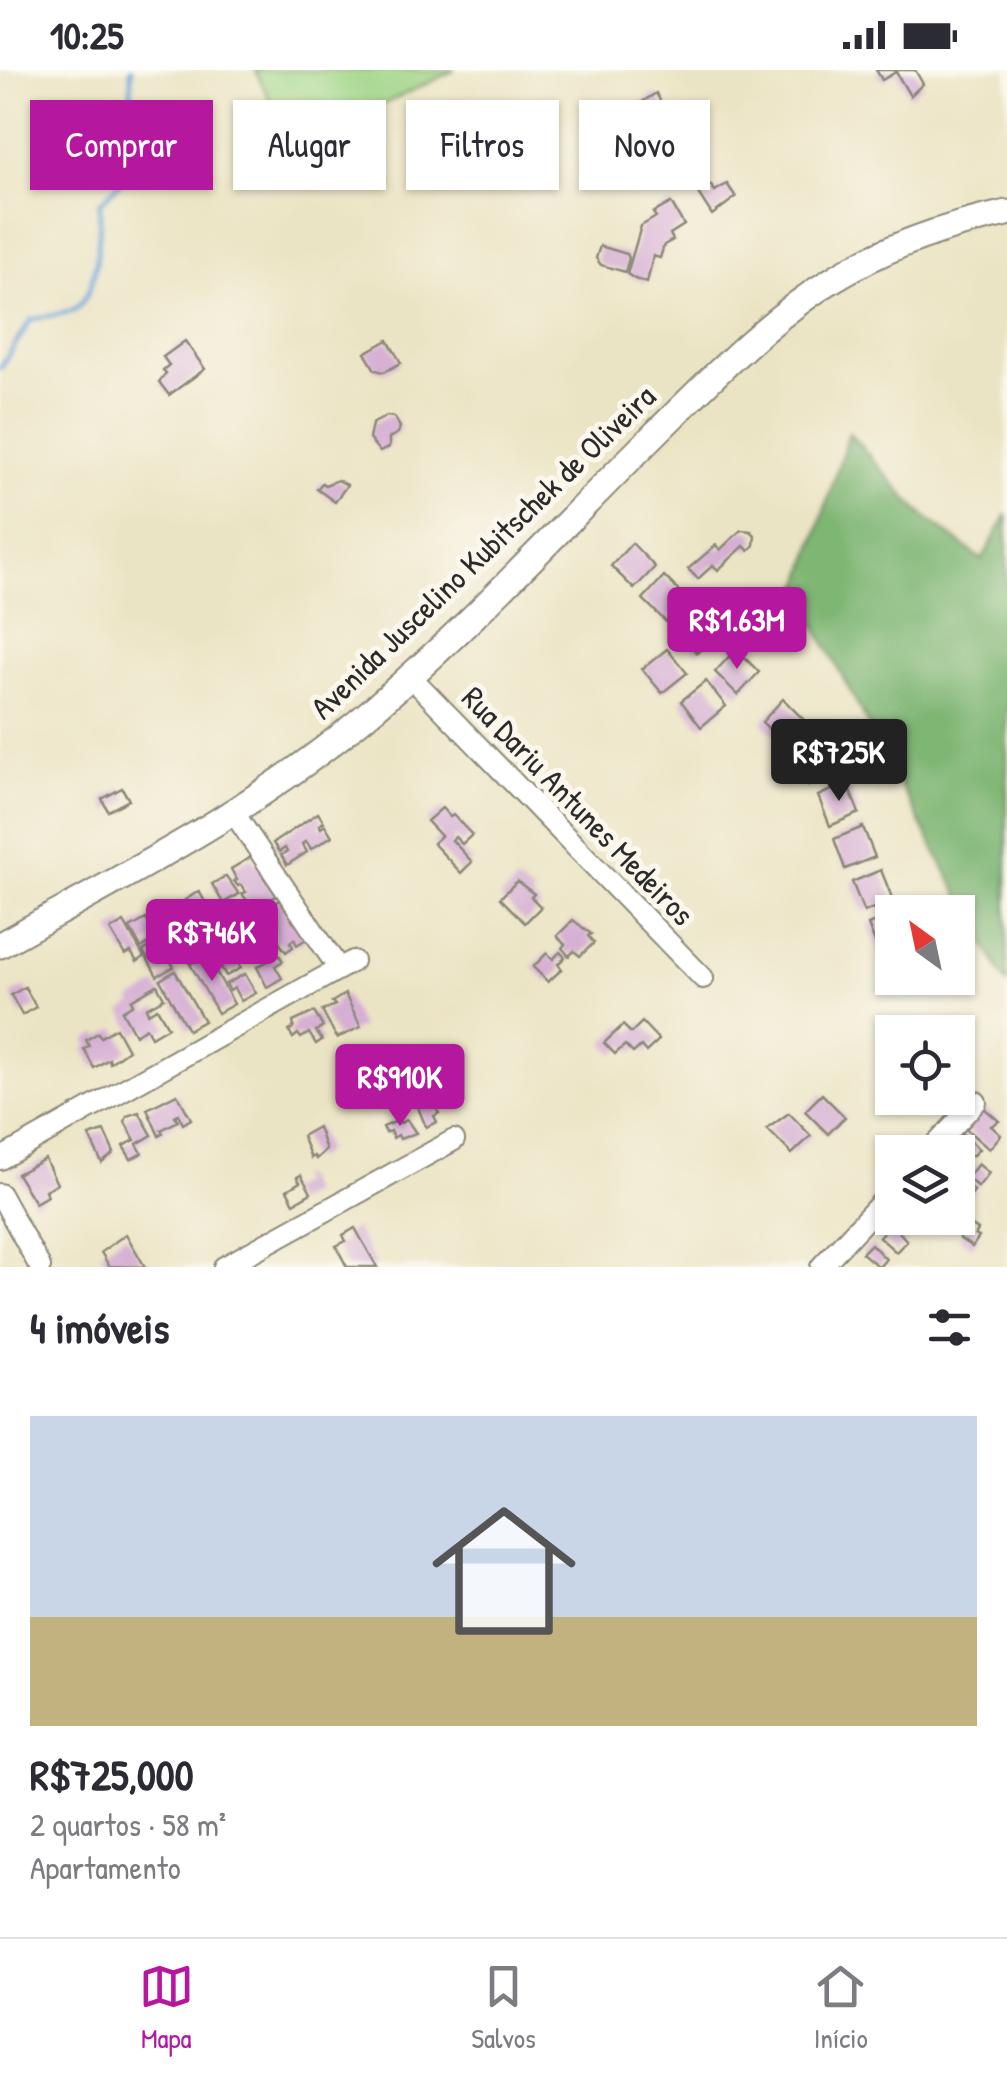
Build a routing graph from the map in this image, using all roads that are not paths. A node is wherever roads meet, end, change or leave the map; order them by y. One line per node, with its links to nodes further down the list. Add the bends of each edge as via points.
1 (1007, 213): 2 (main road, Avenida Juscelino Kubitschek de Oliveira, via 876,255 793,306 711,378)
2 (410, 676): 3 (main road, Avenida Juscelino Kubitschek de Oliveira, via 314,758); 7 (street, Rua Dariu Antunes Medeiros)
3 (234, 813): 4 (main road, Avenida Juscelino Kubitschek de Oliveira); 11 (street, via 346,965)
4 (31, 927): 5 (main road, Avenida Juscelino Kubitschek de Oliveira); 6 (street)
5 (0, 945)
6 (0, 960)
7 (703, 978)
8 (976, 1102): 9 (street)
9 (945, 1135)
10 (454, 1140): 15 (street)
11 (0, 1159)
12 (0, 1194): 14 (street)
13 (875, 1209): 16 (street)
14 (40, 1267)
15 (224, 1267)
16 (821, 1267)

